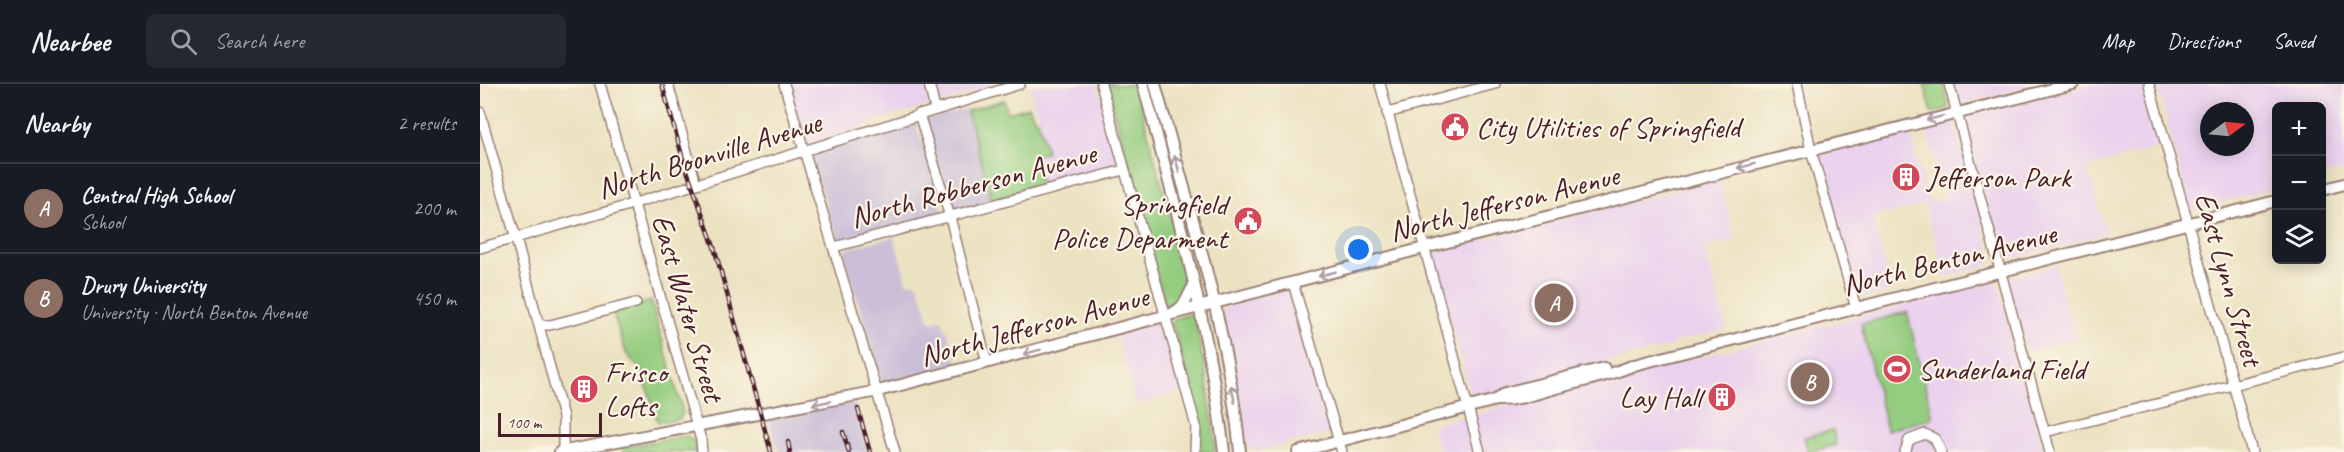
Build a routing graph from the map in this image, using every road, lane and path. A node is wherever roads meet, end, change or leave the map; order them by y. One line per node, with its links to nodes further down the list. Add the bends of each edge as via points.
1 (600, 84): 27 (street, East Water Street)
2 (668, 84): 23 (street)
3 (784, 84): 20 (street)
4 (929, 84): 15 (street)
5 (1020, 84): 15 (street, North Boonville Avenue)
6 (1101, 84): 22 (street)
7 (1155, 84): 38 (main road, one-way to 7)
8 (1380, 84): 18 (street)
9 (1495, 84): 18 (street)
10 (1797, 84): 21 (street)
11 (1949, 84): 17 (street)
12 (2073, 84): 17 (main road, North Jefferson Avenue)
13 (2149, 84): 29 (street, East Lynn Street)
14 (1142, 85): 36 (main road)
15 (935, 109): 19 (street, North Boonville Avenue)
16 (480, 112): 30 (street)
17 (1957, 112): 21 (main road, North Jefferson Avenue, one-way to 21); 34 (street)
18 (1388, 113): 33 (street)
19 (920, 114): 20 (street, North Boonville Avenue); 28 (street)
20 (804, 150): 23 (street, North Boonville Avenue); 31 (street)
21 (1811, 150): 33 (main road, North Jefferson Avenue, one-way to 33); 40 (street)
22 (1124, 170): 28 (street, North Robberson Avenue); 41 (street)
23 (696, 184): 27 (street, North Boonville Avenue)
24 (2344, 184): 25 (main road)
25 (2326, 189)
26 (2272, 202): 29 (main road, North Benton Avenue)
27 (633, 204): 30 (street, North Boonville Avenue); 48 (street, East Water Street)
28 (950, 217): 31 (street, North Robberson Avenue); 44 (street)
29 (2188, 224): 34 (main road, North Benton Avenue); 45 (street, East Lynn Street)
30 (515, 239): 32 (street, North Boonville Avenue); 42 (street)
31 (834, 247): 46 (street)
32 (480, 248)
33 (1424, 248): 35 (main road, North Jefferson Avenue, one-way to 35); 47 (street)
34 (2000, 271): 40 (main road, North Benton Avenue); 49 (street)
35 (1293, 283): 38 (main road, North Jefferson Avenue); 50 (street)
36 (1194, 285): 39 (main road); 41 (main road, via 1183,306)
37 (636, 303): 42 (street)
38 (1214, 303): 39 (main road, North Jefferson Avenue); 56 (main road, one-way to 38, via 1236,405)
39 (1200, 307): 41 (main road, North Jefferson Avenue); 55 (main road)
40 (1856, 308): 47 (main road, North Benton Avenue, via 1507,401)
41 (1167, 316): 44 (main road, North Jefferson Avenue, one-way to 44); 51 (street, via 1196,426)
42 (539, 325): 52 (street, via 563,417)
43 (2344, 357): 45 (street)
44 (987, 363): 46 (main road, North Jefferson Avenue)
45 (2233, 384): 49 (street); 62 (street, East Lynn Street)
46 (878, 391): 48 (main road, North Jefferson Avenue, one-way to 48); 54 (street)
47 (1467, 407): 50 (main road, North Benton Avenue); 58 (street)
48 (696, 426): 52 (main road, North Jefferson Avenue); 53 (street, East Water Street)
49 (2045, 432): 61 (street)
50 (1340, 447): 57 (main road, North Benton Avenue)
51 (1196, 448)
52 (562, 452)
53 (702, 452)
54 (895, 452)
55 (1224, 452)
56 (1240, 452)
57 (1298, 452)
58 (1480, 452)
59 (1905, 452): 60 (street, via 1909,440 1925,434 1935,439)
60 (1941, 452)
61 (2050, 452)
62 (2252, 452)

